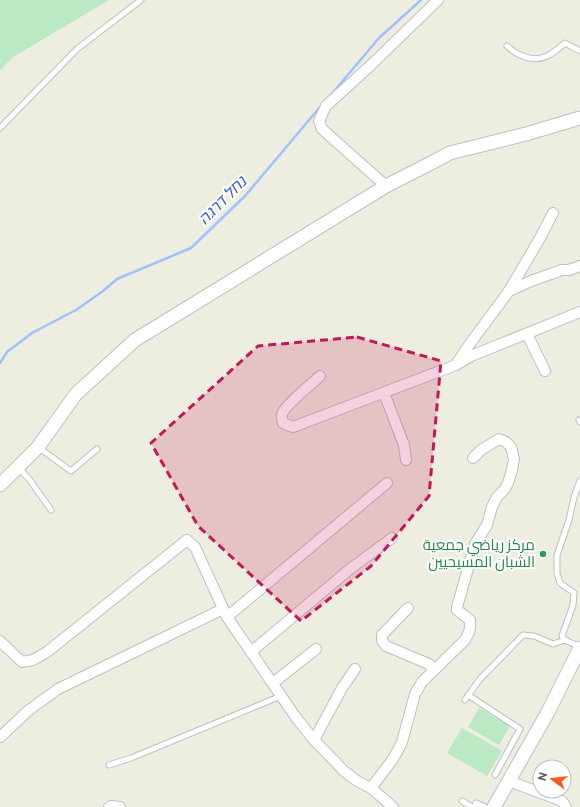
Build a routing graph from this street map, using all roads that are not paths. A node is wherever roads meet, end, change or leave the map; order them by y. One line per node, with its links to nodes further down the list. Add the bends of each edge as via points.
1 (141, 0): 6 (lane, via 77,49)
2 (438, 0): 7 (street, via 326,106 319,121 322,129)
3 (507, 46): 4 (lane, via 522,57 534,58 546,56 565,43)
4 (580, 51)
5 (580, 118): 7 (street, via 450,153)
6 (0, 128)
7 (386, 186): 17 (street, via 135,340 76,394)
8 (553, 213): 10 (street)
9 (580, 266): 10 (street, via 562,270)
10 (509, 291): 13 (street)
11 (580, 312): 12 (street)
12 (527, 334): 13 (street); 14 (street)
13 (456, 365): 16 (street)
14 (545, 371)
15 (320, 376): 16 (street, via 283,412 283,423 293,427)
16 (384, 393): 20 (street, via 404,445)
17 (38, 447): 18 (lane, via 71,471); 21 (street)
18 (97, 449)
19 (473, 458): 36 (street, via 499,439 511,447 514,459 508,483 497,497 487,525 475,544 457,607 457,610 470,620 468,635)
20 (406, 460)
21 (18, 467): 24 (street); 25 (lane)
22 (580, 481): 29 (lane, via 557,555 560,583 574,593 562,636)
23 (387, 483): 28 (street)
24 (0, 485)
25 (51, 510)
26 (392, 538): 33 (street, via 350,569)
27 (408, 608): 36 (street, via 382,635 382,641 386,646 430,664)
28 (225, 613): 30 (street, via 195,547 187,540 47,652 33,660 22,662); 33 (street); 39 (street, via 58,689 29,710)
29 (565, 640): 31 (lane); 42 (lane, via 554,644 534,636 523,635 480,679 466,698 520,728)
30 (0, 641)
31 (580, 647): 34 (street)
32 (316, 649): 37 (street)
33 (250, 652): 37 (street)
34 (576, 664): 43 (street)
35 (355, 669): 40 (street)
36 (433, 670): 44 (street, via 415,694 398,750)
37 (273, 683): 38 (street)
38 (281, 696): 40 (street); 41 (lane)
39 (0, 737)
40 (314, 740): 44 (street, via 344,771)
41 (110, 764)
42 (495, 775)
43 (509, 781): 51 (street); 52 (street, via 562,801)
44 (371, 788): 48 (street)
45 (462, 802): 49 (lane)
46 (109, 807): 47 (street)
47 (120, 807)
48 (393, 807)
49 (473, 807): 50 (lane, via 476,803)
50 (485, 807)
51 (494, 807)
52 (566, 807)

